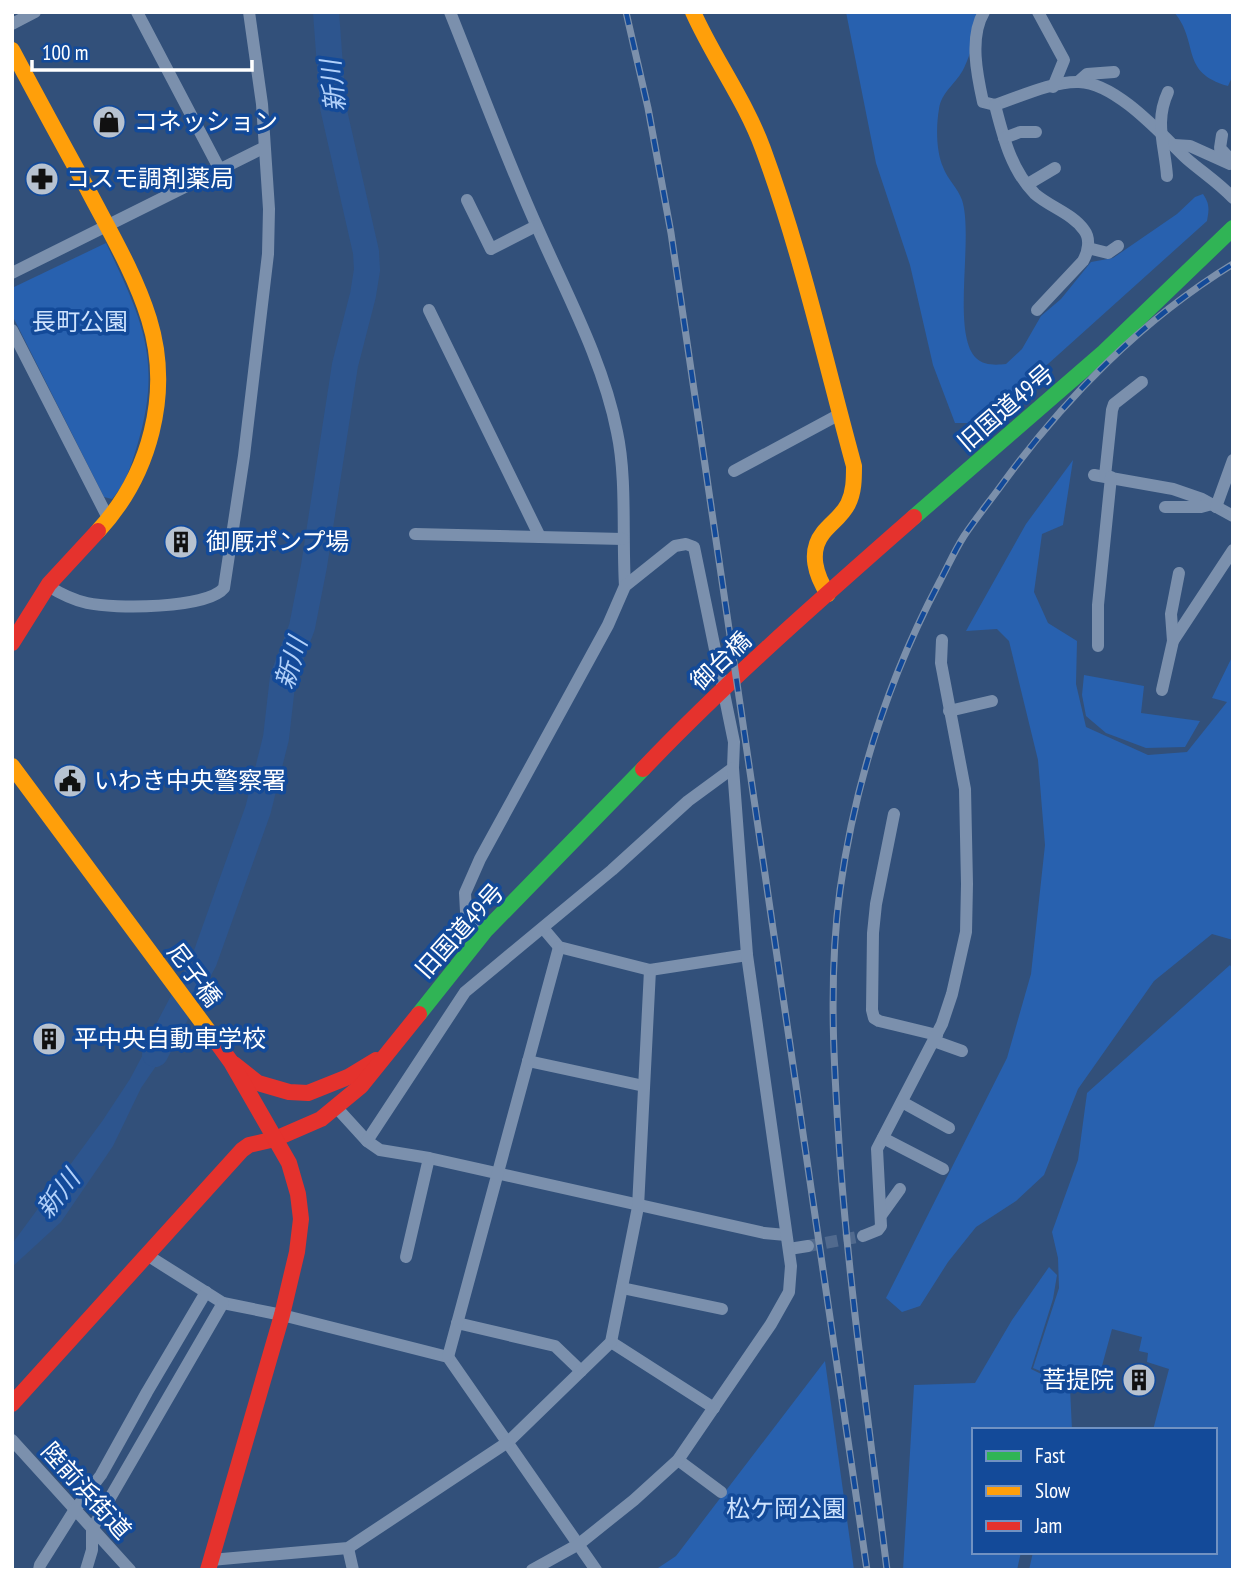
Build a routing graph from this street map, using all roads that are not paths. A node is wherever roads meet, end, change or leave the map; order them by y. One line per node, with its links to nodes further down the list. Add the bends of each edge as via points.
1 (35, 12): 8 (street)
2 (137, 12): 22 (street)
3 (249, 12): 20 (street, via 262,104)
4 (450, 12): 28 (street)
5 (693, 12): 37 (street, via 762,146)
6 (984, 12): 14 (street, via 975,41 983,102)
7 (1038, 12): 12 (street, via 1063,60)
8 (12, 24)
9 (12, 50): 27 (street)
10 (1114, 72): 11 (street, via 1087,75)
11 (1078, 82): 12 (street); 16 (street, via 1105,88)
12 (1053, 87): 14 (street)
13 (1168, 92): 16 (street)
14 (995, 105): 18 (street)
15 (1036, 132): 18 (street)
16 (1160, 132): 19 (street); 23 (street)
17 (1222, 135): 19 (street, via 1220,148 1230,164 1190,146)
18 (1004, 138): 24 (street, via 1013,163)
19 (1174, 145): 25 (street)
20 (263, 148): 22 (street); 50 (street, via 268,254 224,588 220,594 181,605 105,606 64,596)
21 (1055, 168): 24 (street)
22 (219, 170): 27 (street)
23 (1167, 176)
24 (1028, 184): 31 (street, via 1086,232)
25 (1233, 198)
26 (467, 200): 28 (street, via 491,248)
27 (107, 226): 32 (street); 44 (street, via 144,307 158,360 146,455 127,494)
28 (536, 226): 47 (street, via 608,393 618,435)
29 (1233, 228): 52 (street, 旧国道49号, via 1104,352)
30 (1118, 246): 31 (street, via 1108,253)
31 (1088, 248): 34 (street, via 1083,261)
32 (12, 273)
33 (429, 310): 46 (street)
34 (1037, 310)
35 (12, 330): 44 (street)
36 (1142, 382): 40 (street, via 1111,410)
37 (840, 414): 39 (street); 52 (street, via 854,466 854,487 848,505 821,536 814,559 818,580)
38 (1233, 460): 41 (street)
39 (734, 471)
40 (1103, 476): 41 (street, via 1173,489); 57 (street)
41 (1214, 506): 42 (street); 43 (street)
42 (1166, 507)
43 (1233, 516)
44 (108, 518): 50 (street)
45 (415, 534): 46 (street)
46 (540, 537): 47 (street)
47 (623, 539): 51 (street)
48 (1233, 550): 56 (street)
49 (1179, 573): 56 (street, via 1171,614)
50 (48, 586): 54 (street)
51 (625, 586): 63 (street, via 675,546 694,547 734,742); 66 (street, via 465,893 466,912)
52 (828, 594): 53 (street, 旧国道49号)
53 (803, 615): 61 (street, 御台橋)
54 (14, 633)
55 (942, 640): 60 (street)
56 (1173, 641): 58 (street)
57 (1098, 646)
58 (1162, 690)
59 (992, 701): 60 (street)
60 (949, 711): 70 (street, via 965,789 967,911 952,994)
61 (671, 739): 66 (street, 旧国道49号)
62 (12, 766): 74 (street, 尼子橋)
63 (733, 768): 65 (street, via 688,801); 68 (street)
64 (894, 814): 70 (street, via 874,923 872,1010 879,1021)
65 (543, 928): 67 (street); 81 (street, via 465,992)
66 (485, 931): 72 (street, 旧国道49号)
67 (559, 947): 69 (street); 73 (street)
68 (747, 955): 69 (street); 88 (street)
69 (650, 970): 75 (street)
70 (935, 1038): 71 (street); 76 (street)
71 (961, 1051)
72 (387, 1054): 74 (street, via 309,1093 258,1083); 77 (street, 旧国道49号, via 362,1086)
73 (528, 1061): 75 (street); 84 (street)
74 (231, 1062): 80 (street)
75 (644, 1086): 86 (street)
76 (902, 1102): 78 (street); 79 (street)
77 (336, 1107): 80 (street, 旧国道49号, via 321,1119); 81 (street)
78 (949, 1128)
79 (883, 1138): 83 (street); 87 (street, via 877,1149)
80 (275, 1139): 92 (street, 旧国道49号, via 242,1150); 98 (street, via 289,1163 301,1219)
81 (368, 1141): 82 (street, via 380,1150)
82 (429, 1158): 84 (street); 93 (street)
83 (943, 1169)
84 (497, 1174): 86 (street); 99 (street)
85 (900, 1189): 87 (street)
86 (638, 1207): 88 (street); 94 (street)
87 (882, 1214): 89 (street, via 878,1230)
88 (786, 1235): 91 (street)
89 (863, 1236)
90 (808, 1246): 91 (street)
91 (789, 1249): 104 (street, via 789,1292)
92 (147, 1255): 95 (street); 103 (street, 旧国道49号)
93 (405, 1257)
94 (622, 1288): 97 (street); 100 (street)
95 (206, 1292): 96 (street); 109 (street, via 102,1475)
96 (223, 1303): 98 (street); 110 (street)
97 (722, 1309)
98 (282, 1315): 101 (street); 113 (street)
99 (457, 1323): 101 (street); 102 (street, via 555,1346)
100 (611, 1342): 102 (street); 104 (street)
101 (448, 1357): 106 (street)
102 (582, 1371): 106 (street)
103 (12, 1404)
104 (714, 1408): 107 (street)
105 (12, 1440): 109 (street, 陸前浜街道)
106 (508, 1442): 111 (street); 112 (street)
107 (678, 1460): 108 (street); 111 (street)
108 (721, 1492)
109 (74, 1511): 110 (street, 陸前浜街道); 114 (street)
110 (92, 1528): 115 (street); 116 (street, 陸前浜街道)
111 (579, 1544): 118 (street); 119 (street)
112 (348, 1548): 113 (street); 117 (street)
113 (210, 1565)
114 (39, 1570)
115 (86, 1570)
116 (130, 1570)
117 (353, 1570)
118 (532, 1570)
119 (596, 1570)

